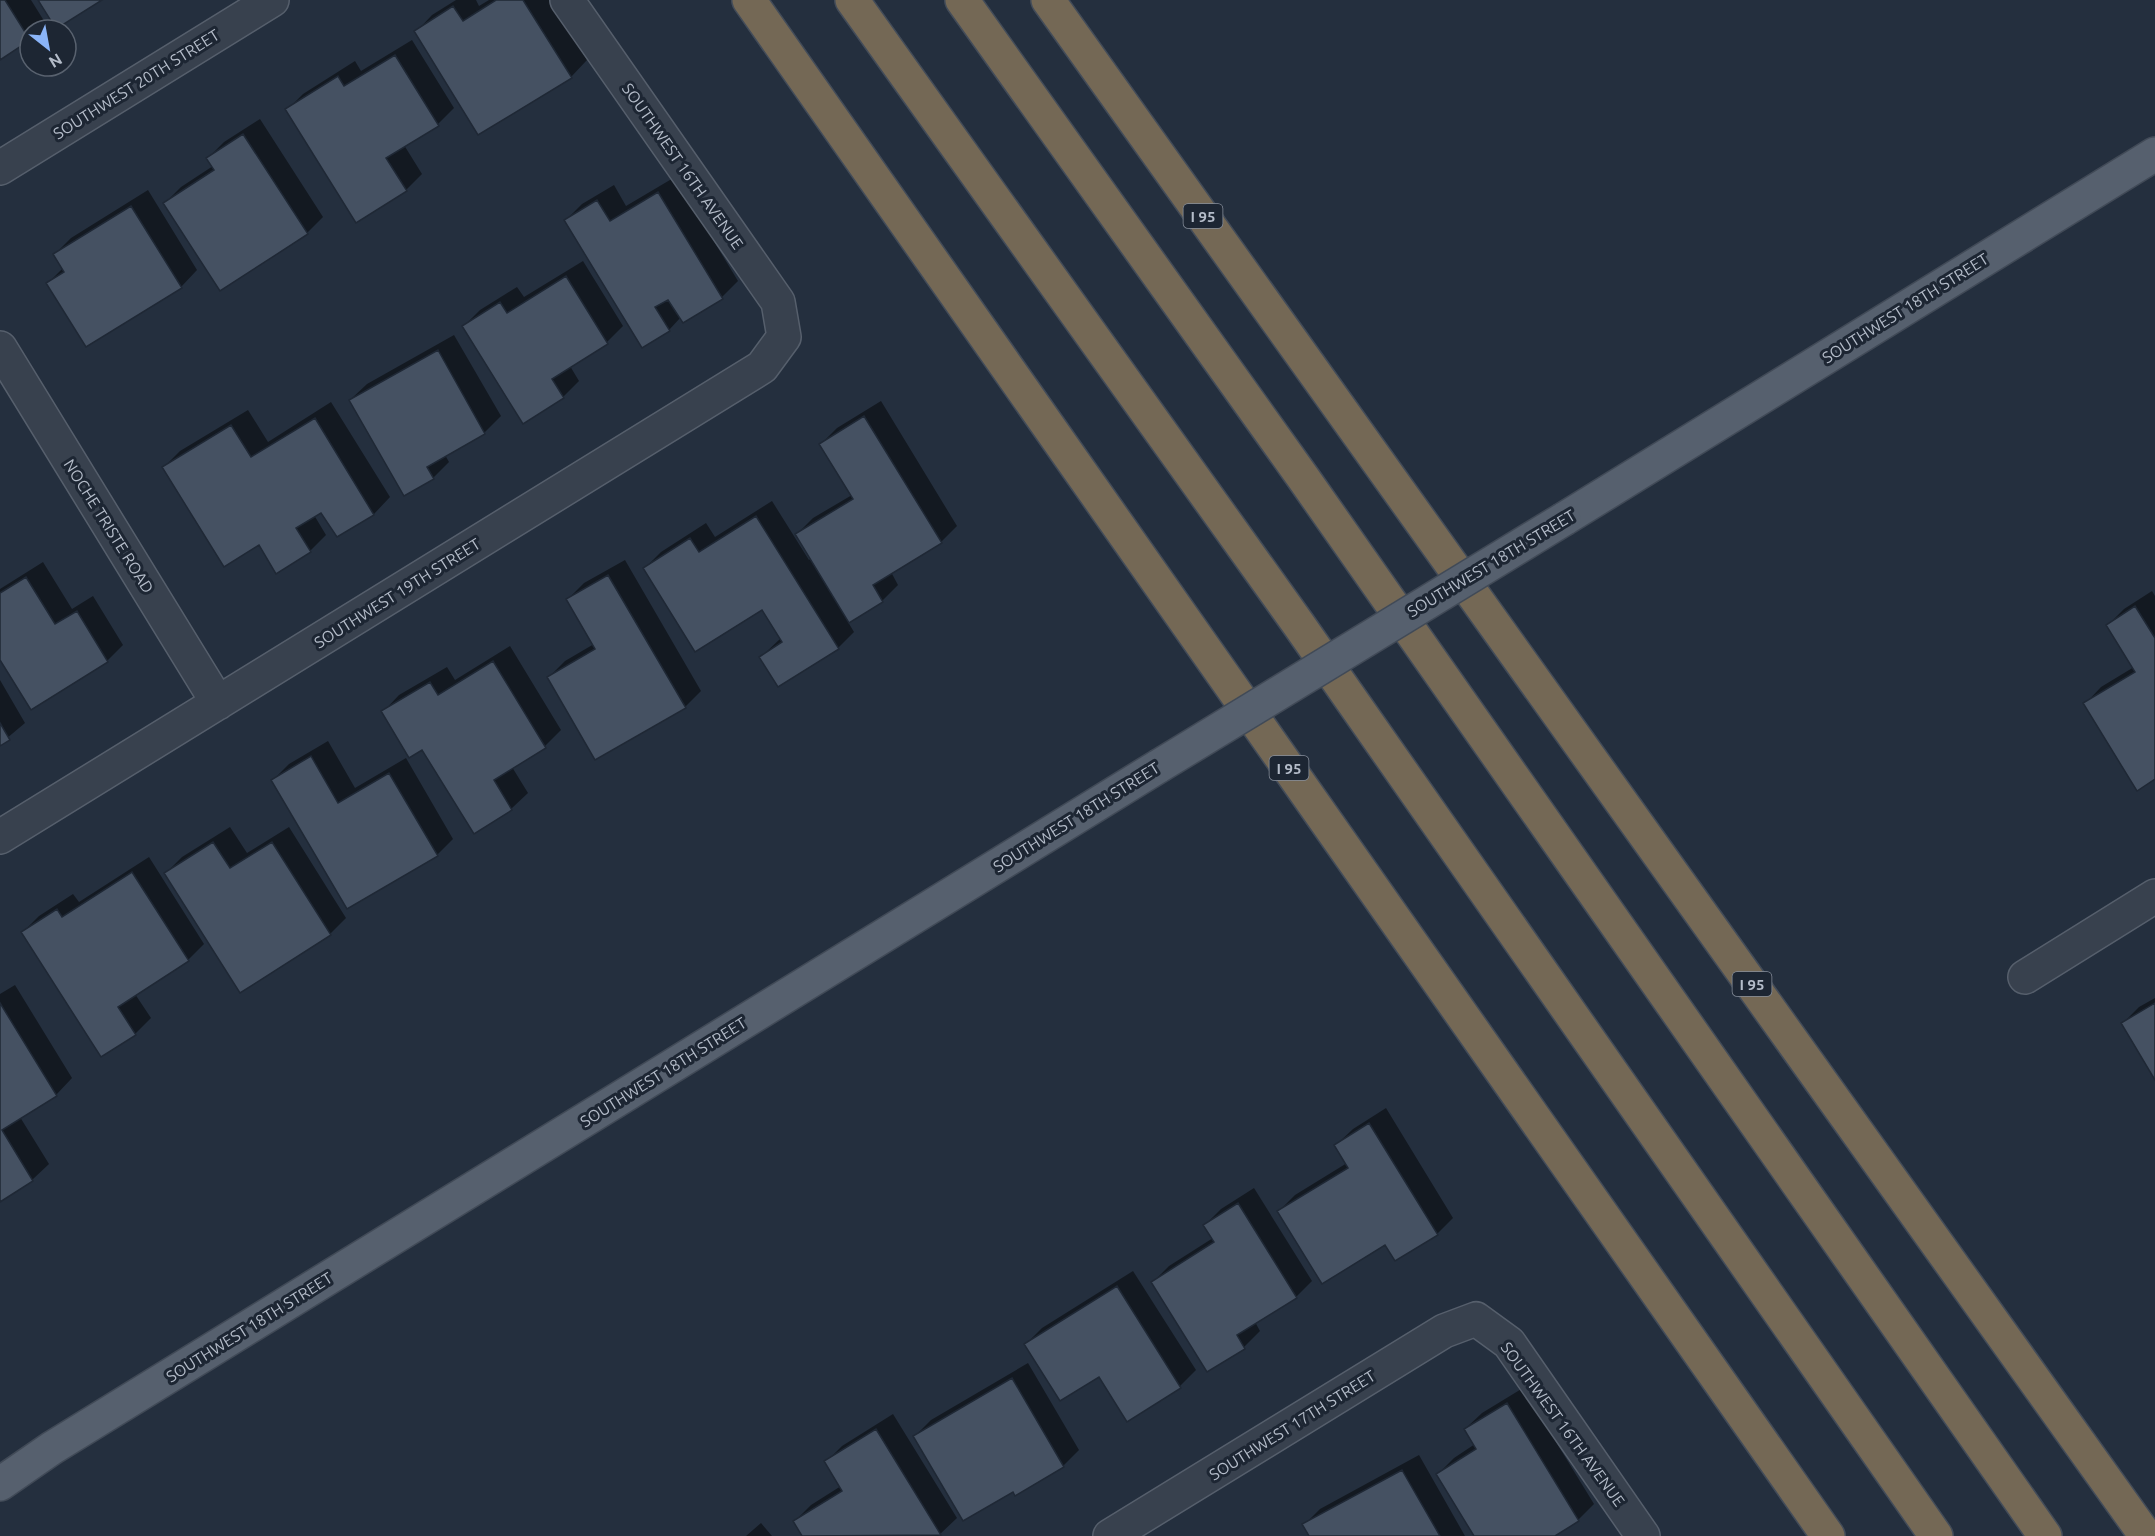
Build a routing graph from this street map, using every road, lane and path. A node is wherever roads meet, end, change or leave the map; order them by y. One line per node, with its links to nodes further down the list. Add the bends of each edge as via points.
1 (272, 0): 8 (street, SOUTHWEST 20TH STREET)
2 (567, 0): 9 (street, SOUTHWEST 16TH AVENUE, via 778,302)
3 (749, 0): 19 (highway, I 95)
4 (852, 0): 20 (highway, via 1299,625)
5 (962, 0): 21 (highway, via 1304,479)
6 (1048, 0): 22 (highway, I 95)
7 (2155, 154): 16 (main road, SOUTHWEST 18TH STREET, bridge, via 52,1448)
8 (0, 168)
9 (784, 337): 11 (street, SOUTHWEST 19TH STREET, via 762,367)
10 (0, 348): 11 (street, NOCHE TRISTE ROAD)
11 (218, 703): 12 (street, SOUTHWEST 19TH STREET)
12 (0, 837)
13 (2155, 896): 14 (street)
14 (2025, 977)
15 (1476, 1319): 17 (street, SOUTHWEST 17TH STREET, via 1444,1331); 18 (street, SOUTHWEST 16TH AVENUE, via 1509,1343)
16 (0, 1484)
17 (1110, 1536)
18 (1643, 1536)
19 (1828, 1536)
20 (1936, 1536)
21 (2044, 1536)
22 (2146, 1536)

